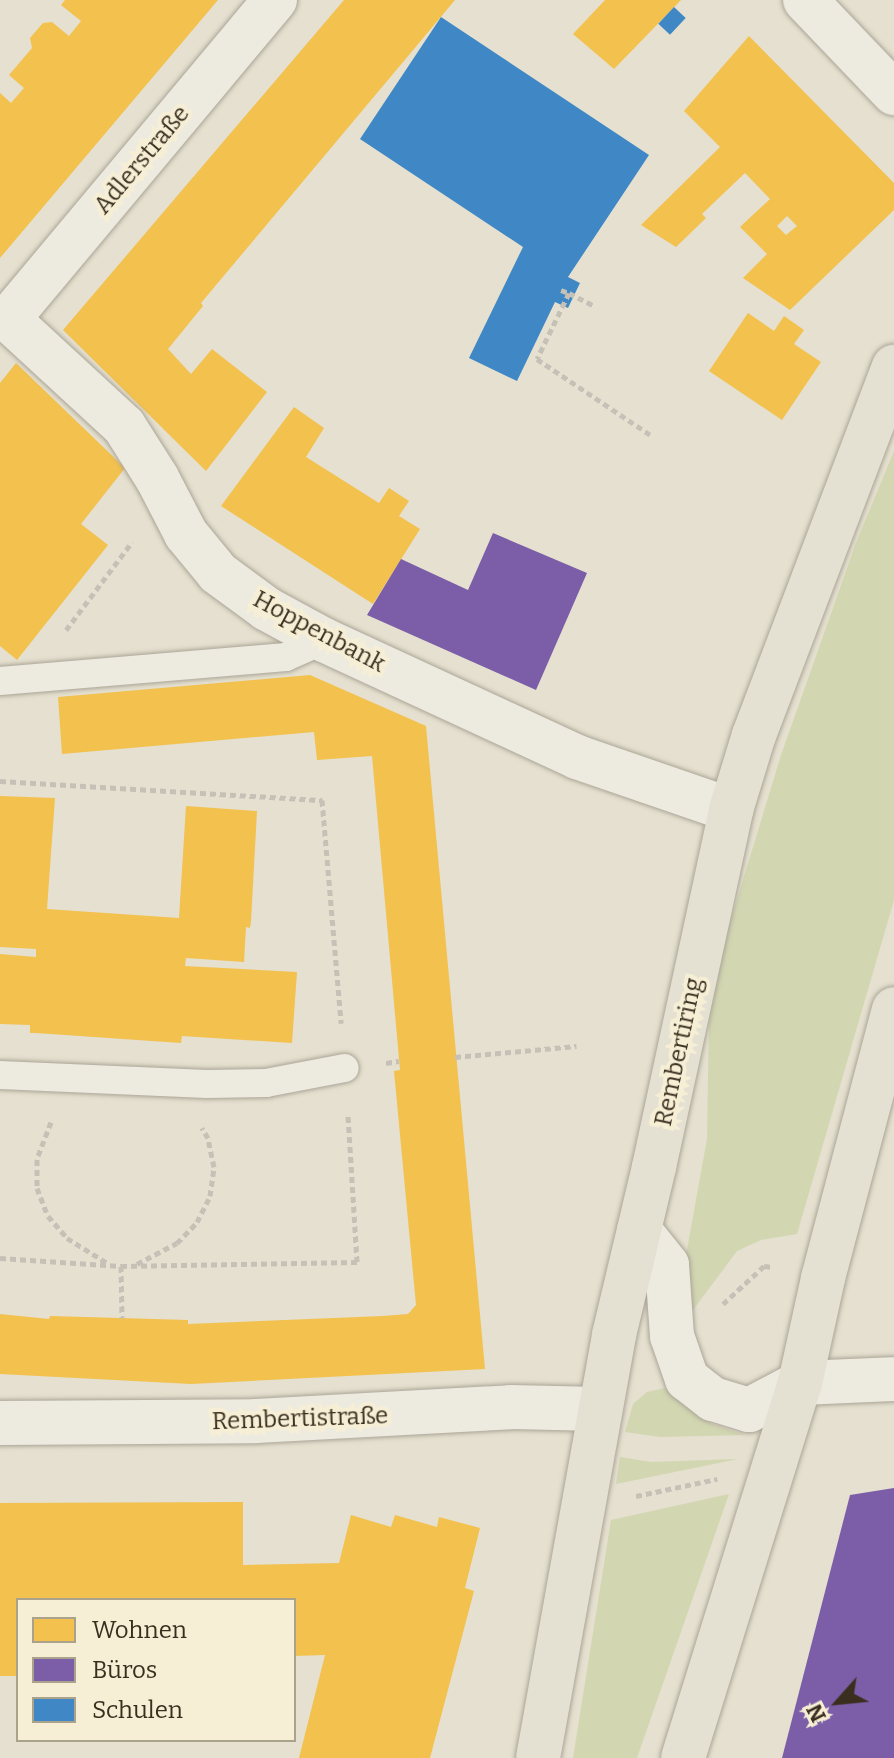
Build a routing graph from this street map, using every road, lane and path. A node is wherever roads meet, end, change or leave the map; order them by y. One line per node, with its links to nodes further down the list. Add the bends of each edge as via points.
1 (275, 0): 7 (street, Adlerstraße)
2 (805, 0): 3 (street)
3 (894, 93)
4 (561, 290): 5 (path)
5 (569, 293): 6 (path); 9 (path, via 537,359)
6 (593, 305)
7 (8, 319): 10 (street, Hoppenbank, via 124,426)
8 (894, 367): 15 (main road, Rembertiring, via 754,735)
9 (652, 436)
10 (166, 497): 11 (street, Hoppenbank, via 186,534 218,573 267,609); 12 (path)
11 (324, 640): 12 (lane, via 286,657); 15 (street, Hoppenbank, via 577,757)
12 (28, 679): 13 (lane)
13 (0, 681)
14 (0, 781): 19 (path, via 322,800)
15 (731, 810): 23 (main road, Rembertiring)
16 (894, 1009): 27 (main road)
17 (577, 1046): 18 (path)
18 (455, 1057)
19 (345, 1068): 21 (lane, via 266,1083); 26 (path, via 357,1262)
20 (0, 1075): 21 (lane)
21 (117, 1080): 25 (path, via 87,1090 62,1107 45,1130 37,1188 48,1216 67,1238)
22 (201, 1126): 26 (path, via 214,1167 210,1196 197,1222 177,1243)
23 (639, 1230): 31 (street, via 667,1265 672,1336 687,1379 713,1399 749,1410); 32 (main road, Rembertiring)
24 (0, 1258): 25 (path)
25 (117, 1266): 26 (path); 29 (path)
26 (131, 1266)
27 (823, 1278): 28 (path, via 764,1266); 31 (main road)
28 (721, 1306)
29 (122, 1318)
30 (894, 1379): 31 (street)
31 (800, 1383): 34 (main road)
32 (600, 1409): 33 (street, Rembertistraße, via 511,1407 240,1422); 35 (main road, Rembertiring)
33 (0, 1423)
34 (770, 1473): 35 (path); 37 (main road)
35 (584, 1503): 36 (main road, Rembertiring)
36 (538, 1758)
37 (683, 1758)

